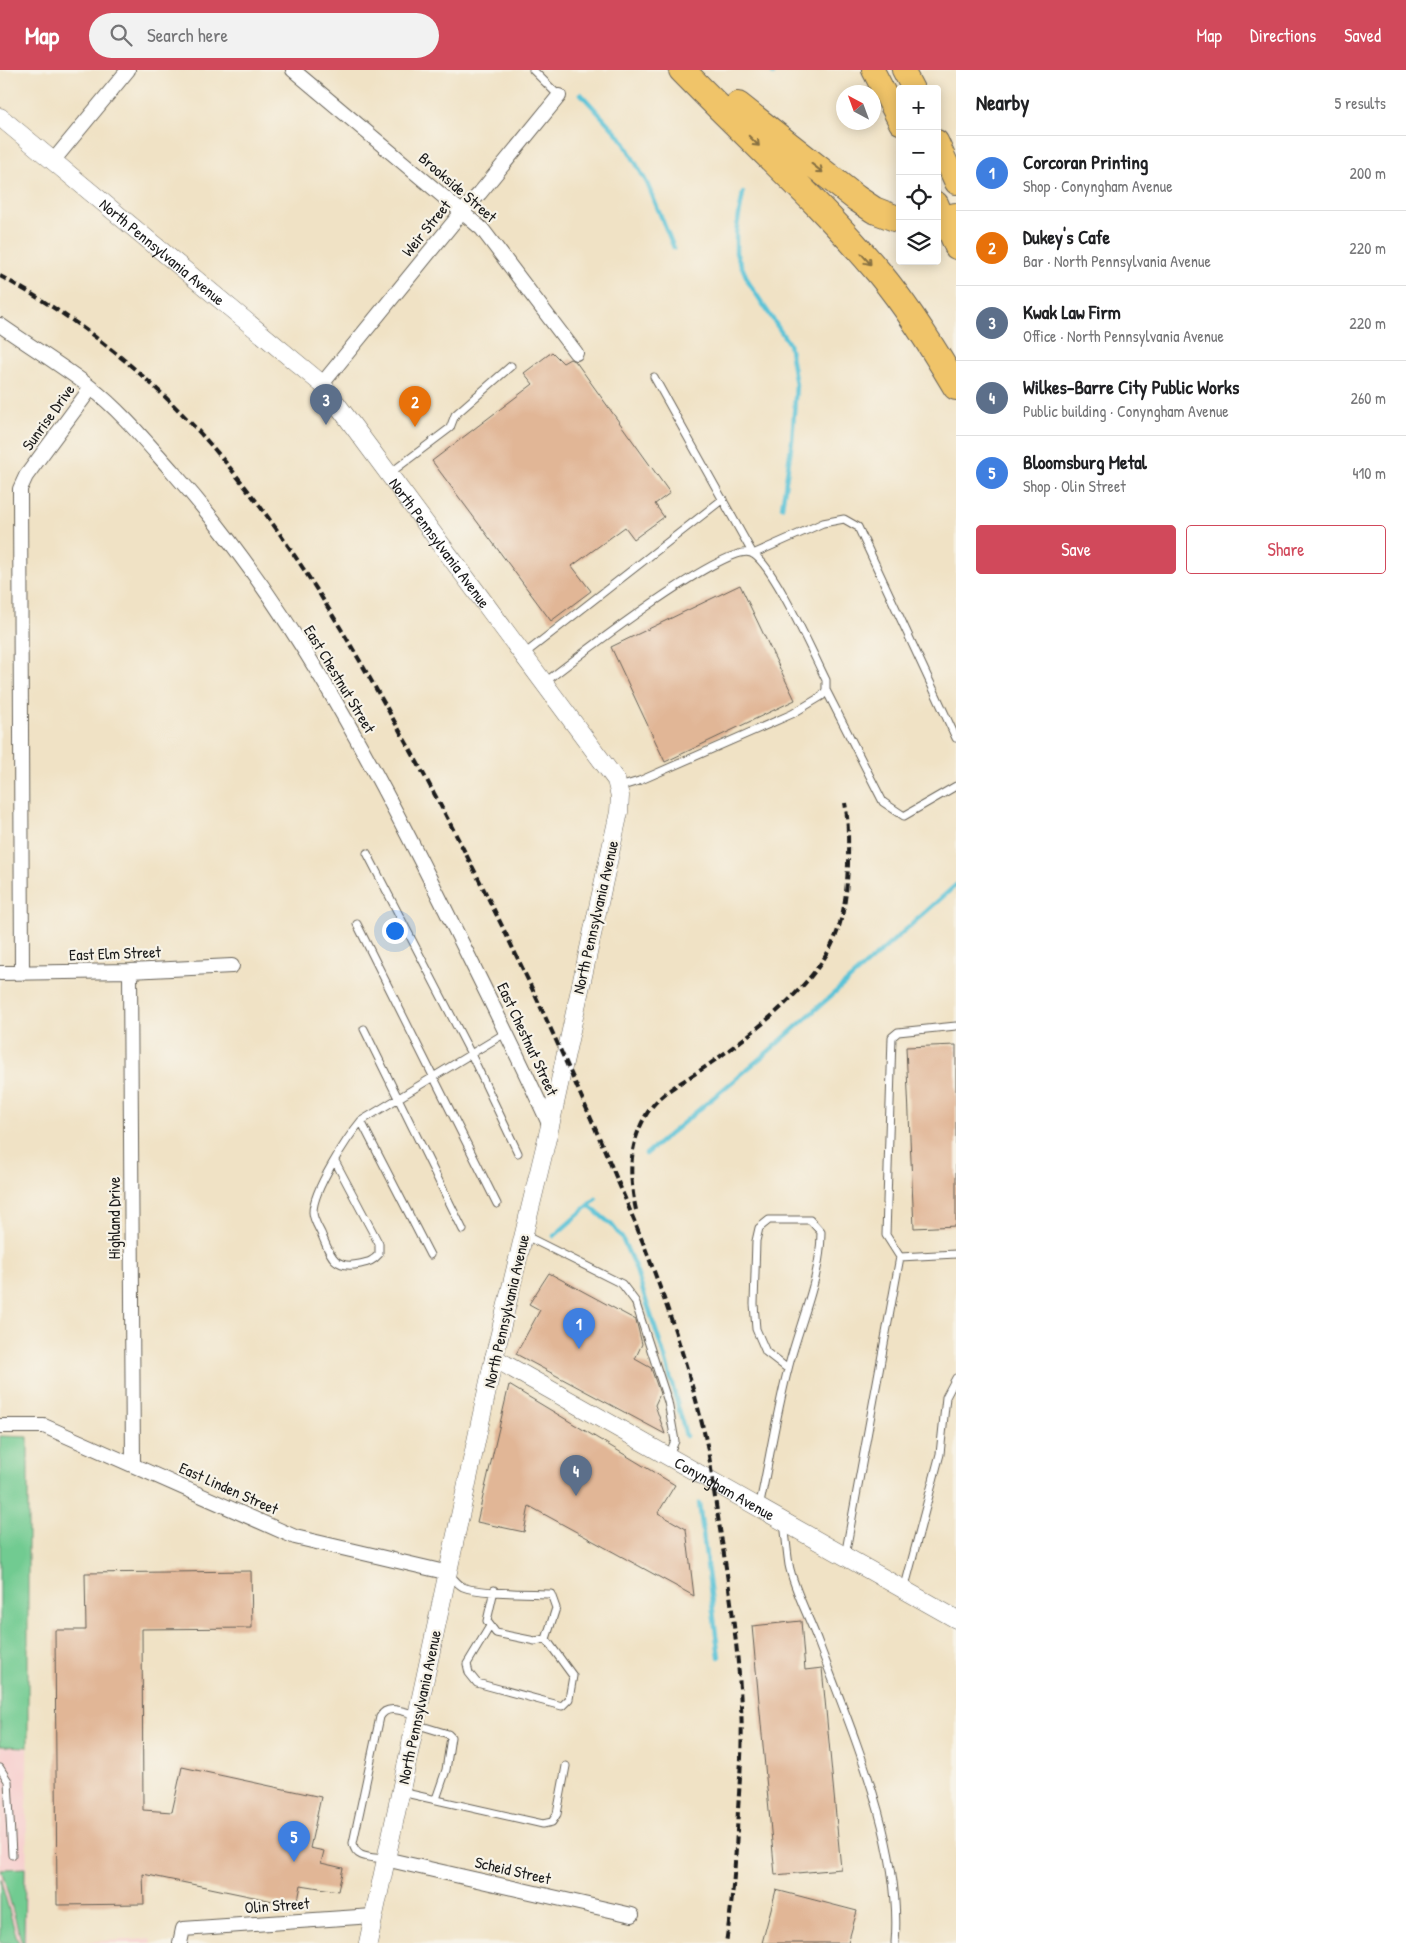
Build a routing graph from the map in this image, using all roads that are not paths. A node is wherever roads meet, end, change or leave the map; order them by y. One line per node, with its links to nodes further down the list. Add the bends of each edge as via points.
1 (128, 70): 13 (street)
2 (293, 70): 15 (street, Brookside Street)
3 (533, 70): 9 (lane)
4 (682, 70): 24 (highway, one-way to 24, via 822,210 880,275 910,314)
5 (698, 70): 17 (highway, one-way to 17, via 856,198)
6 (873, 70): 10 (main road)
7 (903, 70): 8 (main road)
8 (911, 85)
9 (559, 96): 15 (street, Weir Street)
10 (896, 114)
11 (0, 117): 13 (street, North Pennsylvania Avenue)
12 (941, 150): 14 (main road)
13 (53, 161): 23 (street, North Pennsylvania Avenue)
14 (956, 183)
15 (462, 212): 20 (street, Brookside Street, via 482,229); 23 (street, Weir Street)
16 (944, 214): 18 (main road)
17 (896, 218)
18 (956, 248)
19 (0, 325): 25 (street, East Chestnut Street)
20 (576, 353)
21 (511, 366): 26 (lane, via 455,415 450,428)
22 (654, 377): 27 (lane)
23 (322, 384): 26 (street, North Pennsylvania Avenue)
24 (956, 387)
25 (91, 388): 39 (street, Sunrise Drive, via 26,476 20,489); 43 (street, East Chestnut Street, via 138,433 209,512 256,575 363,751)
26 (388, 474): 29 (street, North Pennsylvania Avenue)
27 (723, 499): 28 (lane); 29 (lane)
28 (754, 554): 30 (lane, via 745,551 731,556 656,600); 31 (lane, via 782,590 826,680); 32 (lane, via 823,522 844,519 858,527)
29 (523, 655): 30 (street, North Pennsylvania Avenue)
30 (544, 683): 34 (street, North Pennsylvania Avenue)
31 (826, 690): 33 (lane, via 883,802 904,816); 34 (lane, via 822,696 792,714 639,781)
32 (956, 738)
33 (956, 786)
34 (618, 787): 48 (street, North Pennsylvania Avenue, via 619,812)
35 (368, 853): 44 (lane)
36 (357, 924): 45 (lane)
37 (232, 966): 38 (street, East Elm Street)
38 (130, 970): 39 (street, East Elm Street); 62 (street, Highland Drive)
39 (22, 972): 40 (street, East Elm Street)
40 (0, 973)
41 (956, 1026): 56 (lane, via 898,1032 892,1037 886,1235)
42 (364, 1029): 46 (lane)
43 (507, 1032): 44 (lane); 48 (street, East Chestnut Street)
44 (471, 1054): 45 (lane); 49 (lane)
45 (434, 1077): 46 (lane); 51 (lane)
46 (398, 1099): 47 (lane); 52 (lane)
47 (361, 1121): 50 (lane, via 345,1141); 55 (lane)
48 (550, 1126): 53 (street, North Pennsylvania Avenue)
49 (518, 1153)
50 (335, 1161): 50 (lane, via 312,1214 332,1258 339,1264 350,1266 373,1261 379,1254 379,1244)
51 (496, 1204)
52 (463, 1230)
53 (524, 1234): 57 (street, North Pennsylvania Avenue); 61 (lane, via 622,1284 635,1301 668,1402 675,1441)
54 (956, 1254): 56 (lane)
55 (430, 1255)
56 (900, 1257): 65 (lane)
57 (494, 1358): 61 (street, Conyngham Avenue); 66 (street, North Pennsylvania Avenue)
58 (788, 1369): 58 (lane, via 813,1287 821,1243 821,1232 810,1220 769,1220 760,1228 756,1241 756,1329 766,1352); 63 (lane)
59 (956, 1378): 68 (lane, via 946,1397 940,1454)
60 (0, 1426): 62 (street, East Linden Street, via 44,1426)
61 (668, 1458): 63 (street, Conyngham Avenue)
62 (133, 1464): 66 (street, East Linden Street, via 295,1537)
63 (759, 1508): 64 (street, Conyngham Avenue)
64 (784, 1522): 65 (street, Conyngham Avenue); 83 (lane, via 790,1567 880,1817 892,1871 897,1920)
65 (845, 1557): 68 (street, Conyngham Avenue)
66 (449, 1573): 67 (lane, via 464,1587); 72 (street, North Pennsylvania Avenue)
67 (494, 1590): 70 (lane, via 487,1621); 71 (lane, via 551,1594 556,1608)
68 (904, 1590): 69 (street, Conyngham Avenue)
69 (956, 1619)
70 (490, 1626): 71 (lane, via 496,1633 535,1641); 71 (lane, via 468,1664 469,1673 478,1683 562,1706 569,1700 573,1676)
71 (546, 1639)
72 (416, 1720): 75 (street, North Pennsylvania Avenue); 76 (lane, via 451,1737 446,1770); 78 (lane, via 388,1709 380,1717 352,1843 358,1855)
73 (566, 1766): 76 (lane, via 557,1814 552,1822 543,1824)
74 (0, 1768): 77 (lane, via 8,1781)
75 (400, 1792): 76 (lane); 78 (street, North Pennsylvania Avenue)
76 (436, 1799)
77 (12, 1855)
78 (385, 1859): 79 (street, Scheid Street); 80 (street, North Pennsylvania Avenue)
79 (632, 1915)
80 (373, 1916): 81 (street, Olin Street, via 183,1929); 82 (street, North Pennsylvania Avenue)
81 (180, 1943)
82 (368, 1943)
83 (895, 1943)

